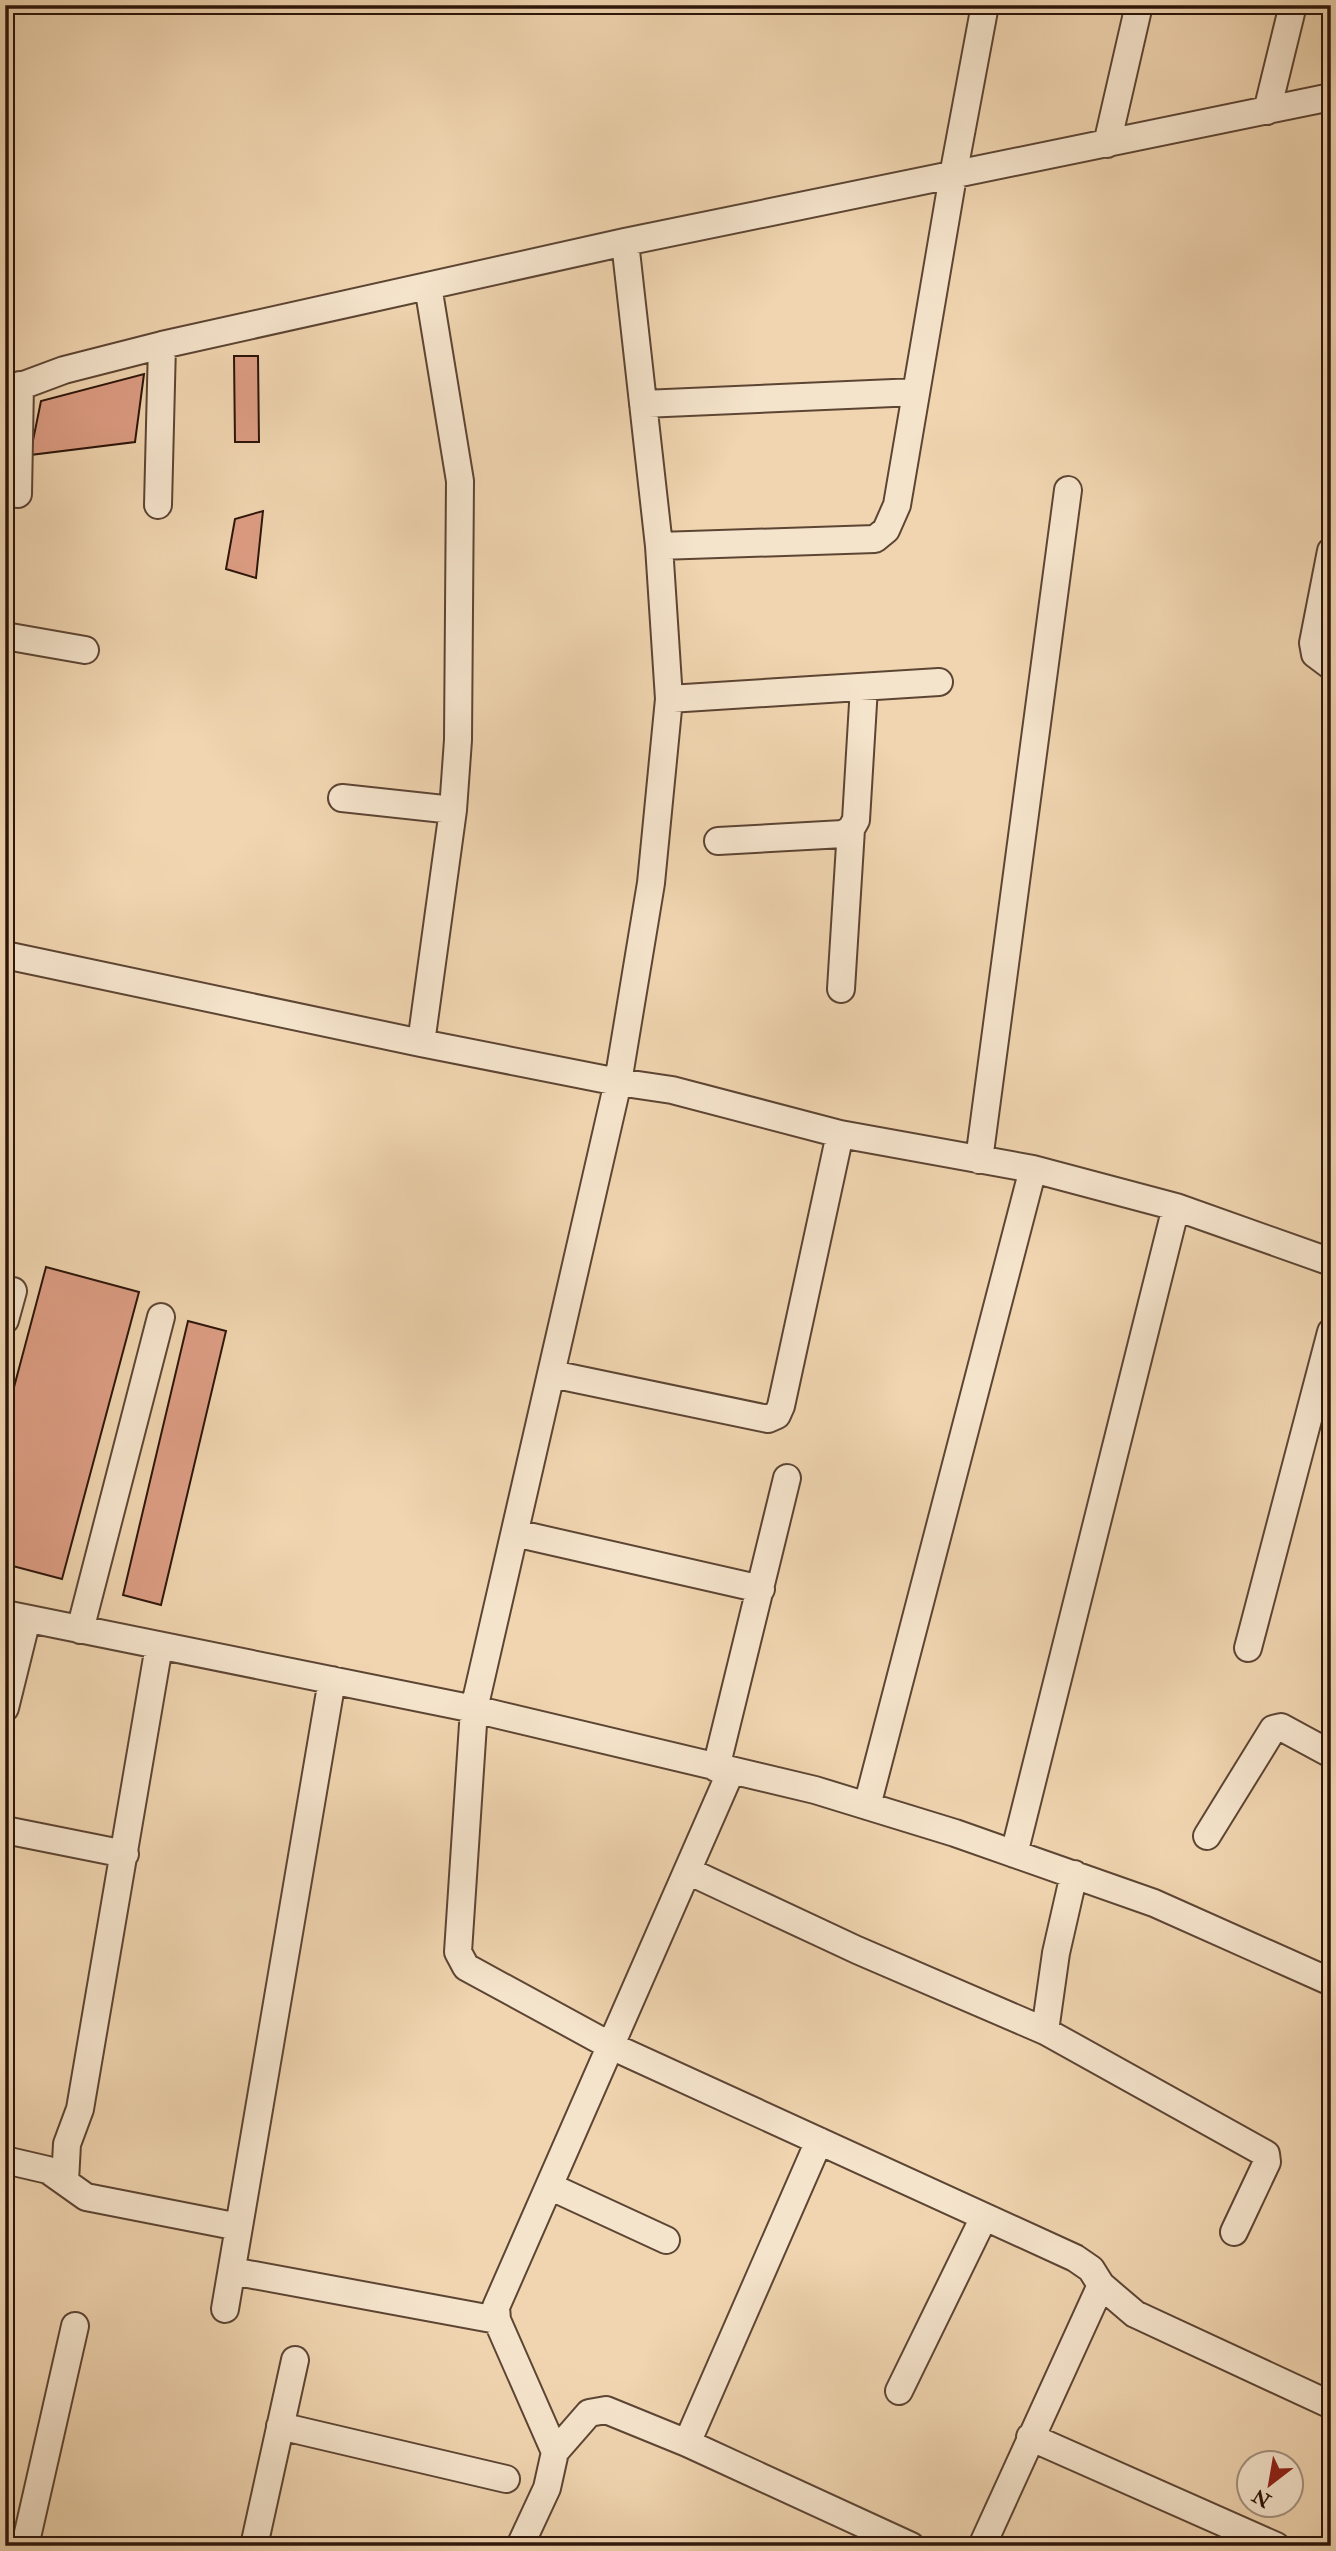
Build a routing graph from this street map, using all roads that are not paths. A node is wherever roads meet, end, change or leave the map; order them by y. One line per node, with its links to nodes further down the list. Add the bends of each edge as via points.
1 (985, 5): 7 (street)
2 (1139, 5): 6 (street)
3 (1293, 5): 5 (street)
4 (1331, 97): 5 (street)
5 (1266, 111): 6 (street)
6 (1107, 144): 7 (street)
7 (953, 176): 8 (street); 12 (street)
8 (625, 242): 9 (street); 13 (street)
9 (428, 286): 10 (street); 26 (street, via 460,481 458,740)
10 (162, 345): 11 (street, via 64,370); 16 (street)
11 (13, 389): 15 (street)
12 (916, 392): 13 (street); 17 (street, via 897,505 886,530 875,539)
13 (643, 404): 17 (street)
14 (1068, 490): 34 (street)
15 (18, 494)
16 (158, 505)
17 (659, 546): 24 (street)
18 (1331, 551): 21 (street, via 1312,643 1315,654)
19 (5, 636): 20 (street)
20 (85, 650)
21 (1331, 666)
22 (939, 682): 23 (street)
23 (864, 687): 24 (street); 27 (street, via 856,820)
24 (669, 699): 32 (street, via 651,883)
25 (342, 798): 26 (street)
26 (453, 810): 31 (street)
27 (851, 829): 28 (street, via 843,834); 30 (street)
28 (718, 841)
29 (5, 955): 31 (street)
30 (841, 989)
31 (421, 1043): 32 (street)
32 (618, 1082): 33 (street, via 672,1090); 42 (street)
33 (840, 1134): 34 (street); 42 (street, via 777,1415 768,1419)
34 (979, 1160): 35 (street)
35 (1033, 1169): 36 (street); 55 (street)
36 (1176, 1207): 37 (street); 59 (street)
37 (1331, 1262)
38 (13, 1291): 40 (street)
39 (162, 1317): 47 (street)
40 (5, 1320)
41 (1331, 1332): 49 (street)
42 (552, 1374): 44 (street)
43 (787, 1478): 45 (street)
44 (515, 1533): 45 (street); 52 (street)
45 (761, 1589): 54 (street)
46 (16, 1617): 47 (street); 51 (street)
47 (80, 1630): 48 (street)
48 (159, 1646): 50 (street); 58 (street)
49 (1248, 1648)
50 (332, 1680): 52 (street); 70 (street)
51 (5, 1708)
52 (474, 1709): 54 (street); 64 (street, via 458,1952 466,1967)
53 (1331, 1754): 57 (street, via 1281,1727 1273,1729)
54 (723, 1770): 55 (street); 60 (street)
55 (867, 1806): 59 (street)
56 (5, 1830): 58 (street)
57 (1207, 1836)
58 (125, 1854): 67 (street, via 80,2109 67,2144)
59 (1014, 1854): 61 (street)
60 (688, 1871): 63 (street); 64 (street)
61 (1074, 1874): 62 (street, via 1154,1903); 63 (street)
62 (1331, 1982)
63 (1045, 2031): 71 (street, via 1266,2154 1267,2162)
64 (609, 2045): 65 (street); 68 (street)
65 (819, 2141): 69 (street); 83 (street)
66 (5, 2160): 67 (street, via 48,2170)
67 (65, 2181): 70 (street, via 86,2197)
68 (549, 2186): 72 (street); 76 (street, via 496,2306)
69 (984, 2217): 74 (street, via 1075,2258 1091,2269); 79 (street)
70 (239, 2227): 73 (street)
71 (1234, 2232)
72 (666, 2240)
73 (232, 2271): 75 (street); 76 (street)
74 (1101, 2285): 80 (street, via 1135,2314); 82 (street)
75 (225, 2309)
76 (497, 2320): 84 (street)
77 (75, 2326): 86 (street)
78 (295, 2360): 81 (street)
79 (899, 2390)
80 (1331, 2405)
81 (280, 2426): 85 (street); 87 (street)
82 (1030, 2437): 90 (street); 91 (street)
83 (687, 2443): 84 (street, via 606,2410 589,2413); 89 (street)
84 (555, 2452): 88 (street, via 547,2488)
85 (506, 2479)
86 (25, 2546)
87 (254, 2546)
88 (520, 2546)
89 (911, 2546)
90 (982, 2546)
91 (1276, 2546)

